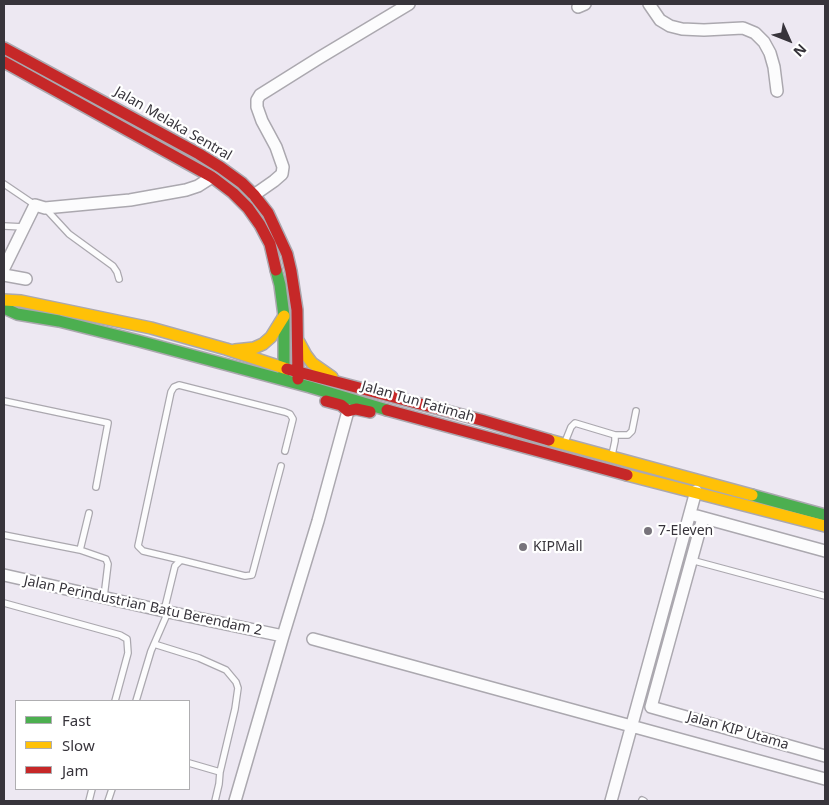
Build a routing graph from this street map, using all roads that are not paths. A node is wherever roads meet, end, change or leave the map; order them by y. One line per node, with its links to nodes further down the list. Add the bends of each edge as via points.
1 (409, 4): 8 (street, via 260,95 257,107 283,167 282,174)
2 (649, 4): 5 (street, via 660,20 670,26 704,30 743,28 755,33 770,53)
3 (4, 48): 8 (main road, Jalan Melaka Sentral, via 199,154)
4 (4, 62): 6 (main road, Jalan Melaka Sentral)
5 (777, 92)
6 (212, 176): 9 (street, via 186,190 130,200); 18 (main road, Jalan Melaka Sentral, via 234,193 264,231 276,264)
7 (4, 184): 9 (lane)
8 (254, 195): 19 (main road, Jalan Melaka Sentral, via 268,213 287,254 297,310)
9 (40, 206): 11 (street); 15 (lane, via 69,234 113,266)
10 (4, 226): 11 (lane)
11 (24, 227): 12 (street)
12 (4, 268)
13 (4, 275): 14 (street)
14 (26, 279)
15 (119, 279)
16 (4, 300): 20 (main road, Jalan Tun Fatimah, via 150,328)
17 (4, 308): 21 (main road, Jalan Tun Fatimah, via 17,314 139,341)
18 (284, 316): 20 (main road, via 271,337 262,344 242,350); 22 (main road, Jalan Melaka Sentral)
19 (297, 338): 23 (main road, Jalan Melaka Sentral); 24 (main road, via 312,363)
20 (226, 349): 22 (main road, Jalan Tun Fatimah)
21 (236, 368): 22 (main road, Jalan Tun Fatimah); 27 (main road, via 268,386 337,404)
22 (285, 374): 23 (main road, Jalan Tun Fatimah)
23 (298, 377): 24 (main road, Jalan Tun Fatimah); 26 (main road, Jalan Tun Fatimah)
24 (349, 385): 30 (main road, Jalan Tun Fatimah)
25 (4, 401): 34 (lane, via 108,423)
26 (384, 409): 27 (main road, via 380,412); 35 (main road, Jalan Tun Fatimah)
27 (348, 411): 51 (street)
28 (636, 411): 29 (lane, via 632,431 628,435)
29 (615, 435): 30 (lane, via 575,423); 32 (lane)
30 (564, 444): 32 (main road, Jalan Tun Fatimah)
31 (285, 450): 44 (lane, via 293,419 290,414 179,385 174,387 138,546 143,551)
32 (611, 456): 38 (main road, Jalan Tun Fatimah)
33 (281, 466): 44 (lane, via 252,575)
34 (96, 487)
35 (696, 491): 37 (street); 40 (main road, Jalan Tun Fatimah)
36 (89, 514): 42 (lane)
37 (690, 514): 39 (street); 56 (street)
38 (825, 515)
39 (703, 518): 43 (street); 45 (street)
40 (825, 526)
41 (4, 535): 42 (lane)
42 (80, 550): 48 (lane, via 106,559)
43 (825, 552)
44 (181, 560): 50 (lane, via 175,566)
45 (691, 560): 47 (lane); 57 (street, Jalan KIP Utama, via 651,707)
46 (4, 574): 48 (street, Jalan Perindustrian Batu Berendam 2)
47 (825, 596)
48 (104, 597): 50 (street, Jalan Perindustrian Batu Berendam 2)
49 (4, 603): 54 (lane, via 127,639 128,653)
50 (166, 612): 51 (street, Jalan Perindustrian Batu Berendam 2); 53 (lane)
51 (283, 636): 62 (street)
52 (313, 639): 56 (street)
53 (154, 644): 55 (lane); 59 (lane, via 226,670 236,682 235,709)
54 (115, 700)
55 (136, 700)
56 (632, 726): 60 (street); 63 (street)
57 (825, 756)
58 (190, 764): 59 (lane)
59 (220, 772): 61 (lane)
60 (825, 779)
61 (214, 801)
62 (235, 801)
63 (611, 801)

